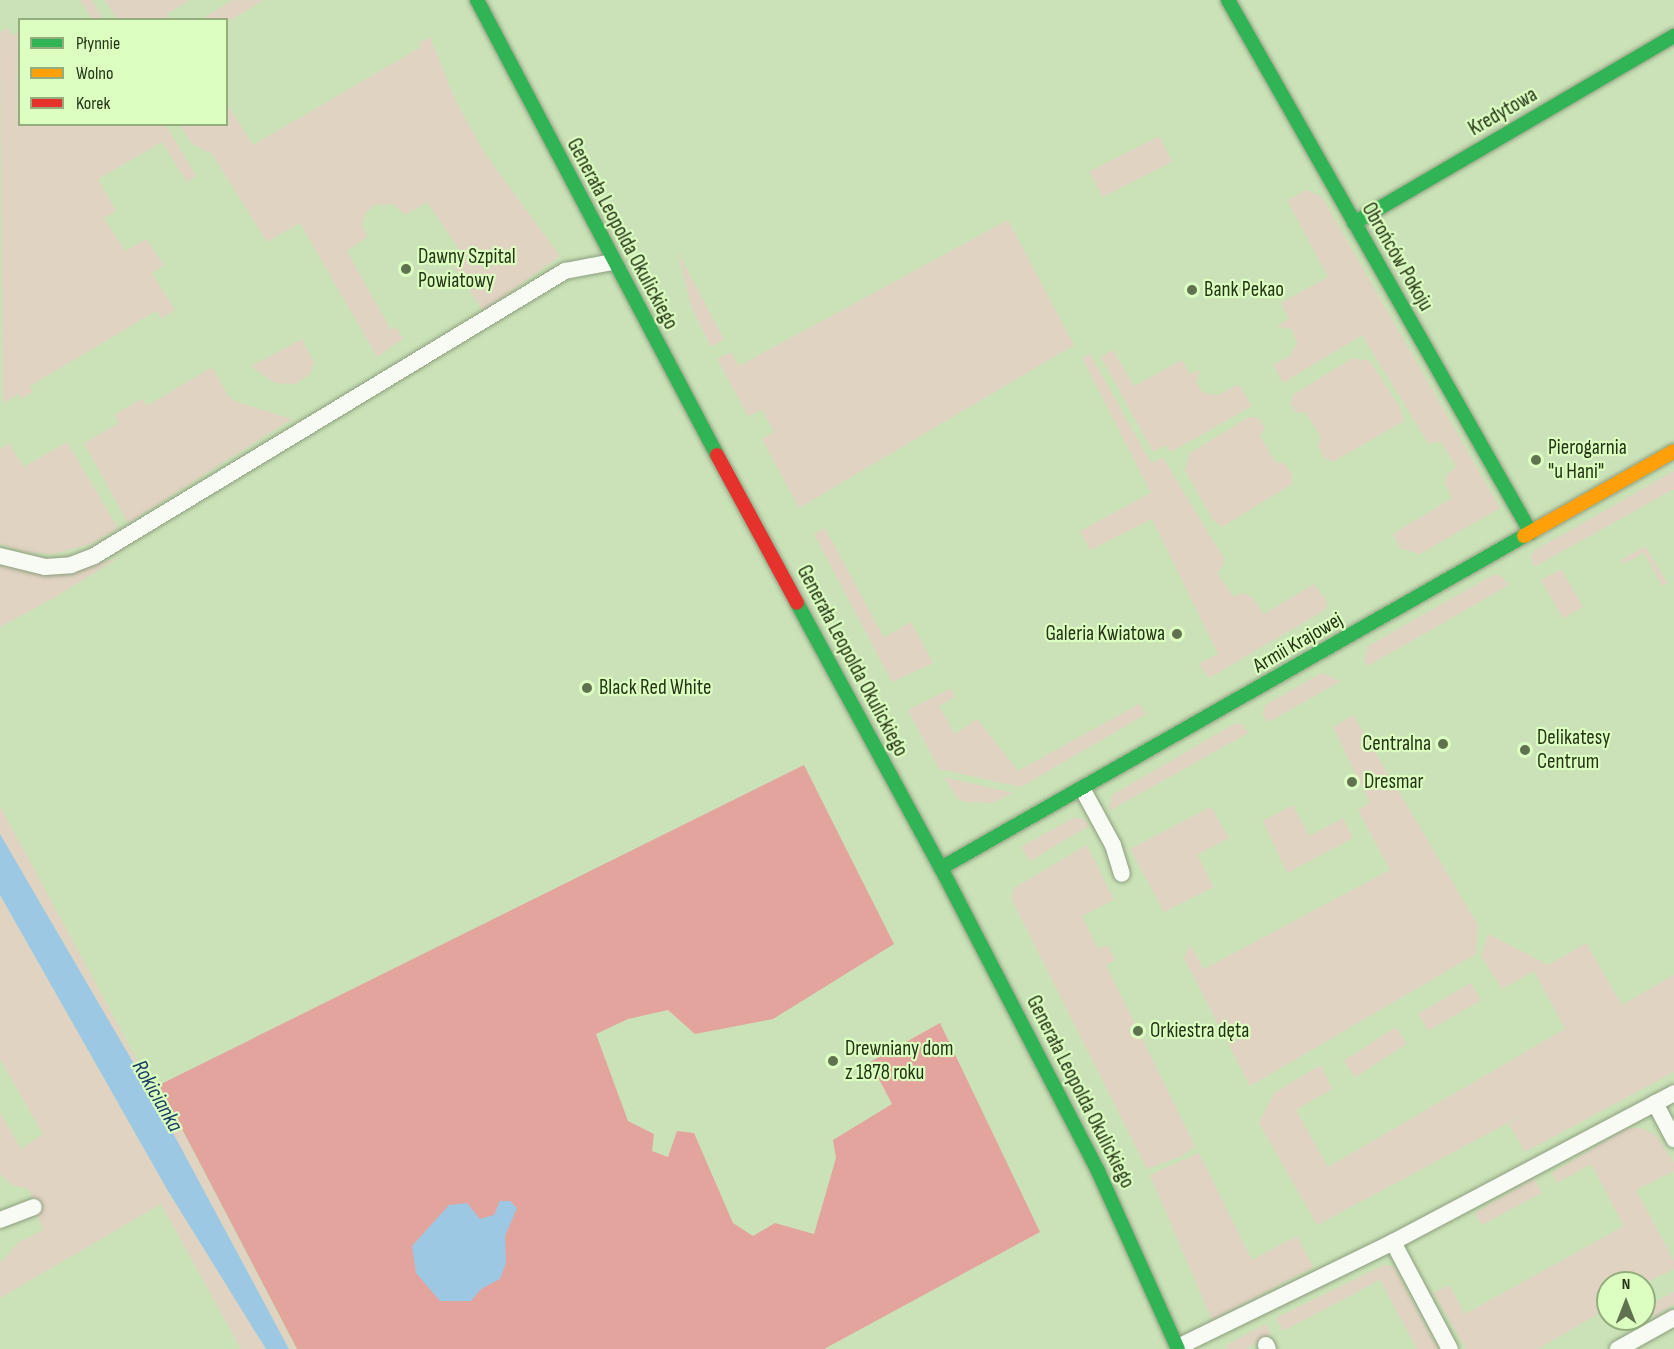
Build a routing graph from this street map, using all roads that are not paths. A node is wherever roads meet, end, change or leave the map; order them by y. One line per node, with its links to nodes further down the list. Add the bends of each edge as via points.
1 (477, 0): 5 (street, Generała Leopolda Okulickiego)
2 (1228, 0): 4 (street, Obrońców Pokoju)
3 (1674, 36): 4 (street, Kredytowa)
4 (1354, 224): 7 (street, Obrońców Pokoju)
5 (613, 262): 8 (lane, via 565,271 94,556 71,565 45,567); 10 (street, Generała Leopolda Okulickiego)
6 (1674, 451): 7 (street, Armii Krajowej)
7 (1531, 533): 9 (street, Armii Krajowej)
8 (0, 556)
9 (1083, 790): 10 (street, Armii Krajowej); 11 (lane, via 1113,845)
10 (941, 868): 19 (street, Generała Leopolda Okulickiego, via 1098,1171)
11 (1122, 874)
12 (1674, 1093): 13 (lane)
13 (1655, 1103): 14 (lane); 17 (lane)
14 (1674, 1139)
15 (34, 1207): 16 (lane)
16 (0, 1220)
17 (1393, 1242): 19 (lane); 20 (lane)
18 (1674, 1318): 21 (lane)
19 (1178, 1348)
20 (1450, 1349)
21 (1618, 1349)

